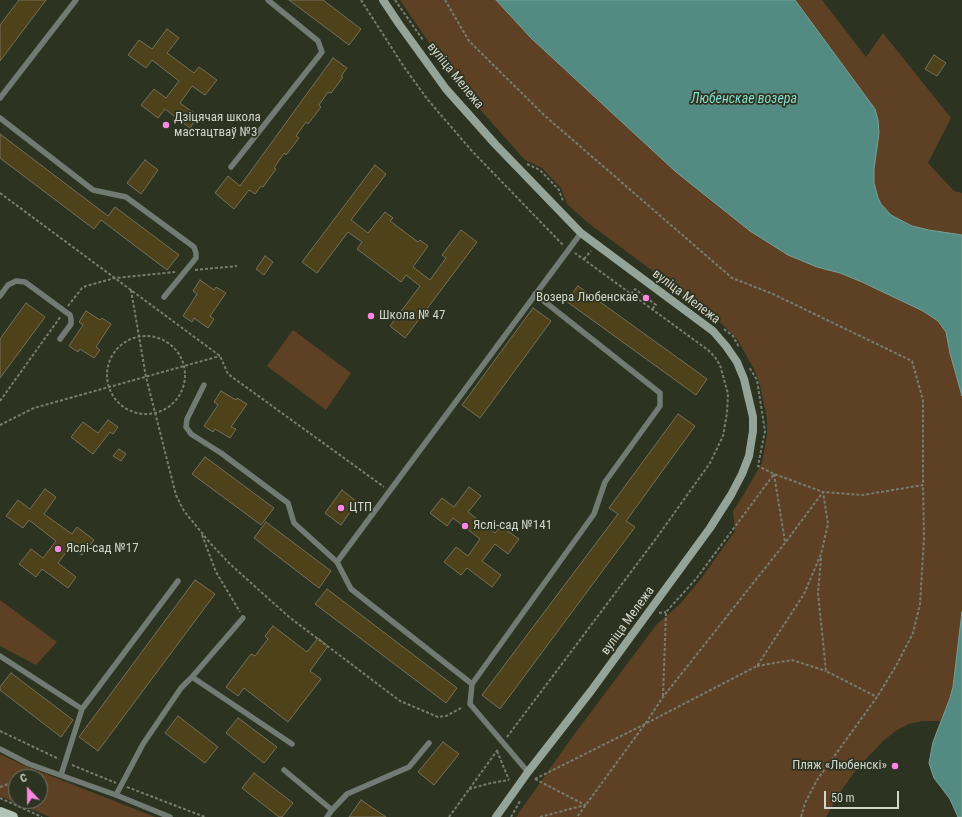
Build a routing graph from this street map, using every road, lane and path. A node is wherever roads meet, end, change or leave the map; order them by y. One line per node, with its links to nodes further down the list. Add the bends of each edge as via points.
1 (76, 0): 8 (lane)
2 (268, 0): 11 (lane, via 318,41 322,52)
3 (361, 0): 15 (path, via 428,100 472,151)
4 (383, 0): 14 (main road, вуліца Мележа, via 446,89)
5 (395, 0): 7 (path)
6 (445, 0): 44 (path, via 469,41 544,115 732,278 773,294 912,360 922,400)
7 (426, 44)
8 (0, 98)
9 (0, 118): 19 (lane, via 93,190 126,197 194,247 196,258)
10 (524, 162): 13 (path, via 540,170 559,190)
11 (231, 167)
12 (0, 194): 20 (path)
13 (565, 205)
14 (581, 233): 15 (lane); 73 (main road, вуліца Мележа, via 713,331 737,362 744,379 753,417 753,431 749,456 742,474 710,528 591,691)
15 (569, 249): 17 (path); 23 (lane)
16 (591, 250): 17 (path)
17 (584, 259): 24 (path)
18 (237, 266): 19 (path)
19 (185, 272): 20 (path); 26 (lane)
20 (115, 278): 21 (path); 29 (path, via 82,288)
21 (131, 290): 31 (path); 34 (path)
22 (678, 293): 27 (path)
23 (536, 294): 45 (lane); 59 (lane, via 660,393 660,406 606,482 594,514)
24 (631, 294): 28 (path); 28 (path, via 635,290 656,305)
25 (0, 296): 29 (lane, via 8,285 16,281 25,282)
26 (164, 297)
27 (697, 307)
28 (652, 310): 67 (path, via 708,350 720,365 728,394 722,436 710,463)
29 (64, 311): 32 (lane, via 70,316 71,324); 40 (path)
30 (721, 326): 33 (path, via 733,336)
31 (139, 336): 36 (path, via 162,339 173,346); 37 (path); 39 (path, via 126,341 116,350 107,374)
32 (60, 339)
33 (740, 349)
34 (220, 356): 36 (path); 45 (path, via 228,374)
35 (746, 361): 43 (path, via 757,380 765,431 758,466)
36 (185, 366): 37 (path); 41 (path, via 185,382 179,396 168,407)
37 (146, 377): 39 (path); 41 (path)
38 (204, 385): 50 (lane, via 187,419 186,427 191,434 288,503 294,523)
39 (109, 388): 41 (path, via 116,400 127,409 140,414); 42 (path, via 34,408)
40 (0, 401)
41 (154, 413): 47 (path, via 179,502)
42 (0, 425)
43 (774, 474): 46 (path); 48 (path); 52 (path, via 696,579)
44 (922, 485): 46 (path, via 863,495); 61 (path, via 924,538 920,604 913,633)
45 (390, 491): 50 (lane)
46 (823, 492): 48 (path); 49 (path, via 828,524)
47 (201, 532): 54 (path, via 216,572); 62 (path, via 230,564 289,617 400,701 438,717 446,716)
48 (785, 543): 60 (path)
49 (821, 554): 56 (path, via 804,594); 57 (path, via 818,593)
50 (337, 562): 59 (lane, via 351,590)
51 (178, 581): 63 (lane)
52 (666, 612): 53 (path); 60 (path)
53 (658, 613)
54 (243, 618): 58 (lane)
55 (0, 656): 63 (lane)
56 (757, 666): 57 (path, via 792,660); 64 (path)
57 (826, 671): 61 (path)
58 (192, 677): 68 (lane); 77 (lane, via 181,688 143,744)
59 (472, 684): 62 (lane)
60 (663, 697): 64 (path)
61 (877, 697): 93 (path, via 817,780)
62 (470, 704): 67 (lane)
63 (82, 709): 71 (lane)
64 (645, 724): 76 (path); 81 (path)
65 (0, 731): 71 (path)
66 (429, 743): 82 (lane, via 409,767 347,794)
67 (503, 743): 70 (path); 73 (lane)
68 (292, 744)
69 (0, 749): 75 (lane, via 29,764)
70 (497, 751): 78 (path); 78 (path, via 511,781)
71 (66, 762): 75 (lane); 77 (path)
72 (284, 770): 82 (lane)
73 (528, 772): 90 (main road, вуліца Мележа)
74 (539, 773): 76 (path)
75 (61, 775): 79 (lane)
76 (534, 779): 81 (path)
77 (122, 785): 79 (lane); 87 (path)
78 (469, 789): 89 (path)
79 (116, 796): 86 (lane)
80 (0, 798): 85 (path)
81 (585, 805): 91 (path); 92 (path)
82 (332, 810): 88 (lane)
83 (0, 812): 84 (main road)
84 (13, 817)
85 (42, 817)
86 (170, 817)
87 (205, 817)
88 (327, 817)
89 (449, 817)
90 (496, 817)
91 (540, 817)
92 (577, 817)
93 (801, 817)

